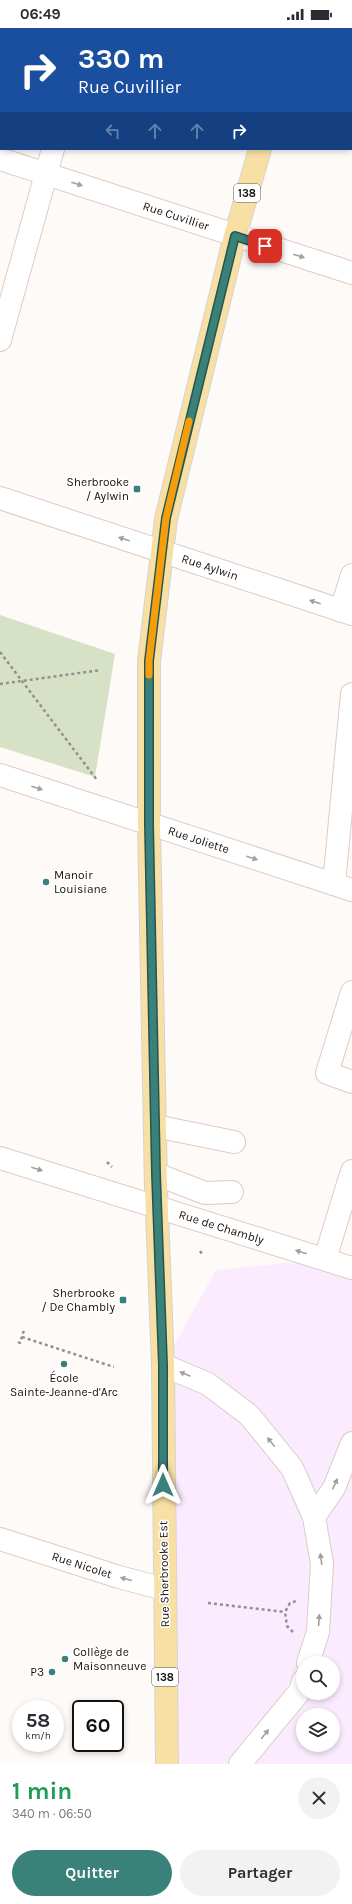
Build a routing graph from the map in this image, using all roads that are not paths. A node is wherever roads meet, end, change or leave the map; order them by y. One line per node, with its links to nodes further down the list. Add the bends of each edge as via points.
1 (53, 150): 4 (street)
2 (260, 150): 5 (main road, Rue Sherbrooke Est / 138)
3 (0, 159): 4 (street, Rue Cuvillier)
4 (46, 174): 5 (street, Rue Cuvillier, one-way to 5); 7 (street)
5 (235, 236): 6 (street, Rue Cuvillier, one-way to 6); 9 (main road, Rue Sherbrooke Est / 138, via 166,518)
6 (352, 273)
7 (1, 329)
8 (0, 498): 9 (street, Rue Aylwin, one-way to 8)
9 (162, 552): 11 (street, Rue Aylwin, one-way to 9); 15 (main road, Rue Sherbrooke Est / 138, via 149,661)
10 (352, 575): 11 (street)
11 (346, 612)
12 (352, 694): 13 (street)
13 (349, 749): 16 (street)
14 (0, 776): 15 (street, Rue Joliette, one-way to 15)
15 (149, 824): 16 (street, Rue Joliette, one-way to 16); 19 (main road, Rue Sherbrooke Est / 138)
16 (343, 887)
17 (352, 992): 18 (street, via 327,1073)
18 (352, 1082)
19 (155, 1126): 20 (street); 23 (main road, Rue Sherbrooke Est / 138)
20 (234, 1142)
21 (0, 1158): 25 (street, Rue de Chambly, one-way to 25)
22 (352, 1170): 26 (street)
23 (156, 1174): 24 (street, via 206,1193); 25 (main road, Rue Sherbrooke Est / 138)
24 (232, 1192)
25 (157, 1208): 26 (street, Rue de Chambly, one-way to 25); 28 (main road, Rue Sherbrooke Est / 138)
26 (326, 1260): 27 (street, Rue de Chambly)
27 (352, 1268)
28 (163, 1365): 30 (street, one-way to 28, via 292,1468 249,1415 208,1384); 32 (main road, Rue Sherbrooke Est / 138)
29 (352, 1443): 30 (street, one-way to 29, via 334,1488)
30 (314, 1517): 33 (street, one-way to 30, via 318,1632 322,1564)
31 (0, 1539): 32 (street, Rue Nicolet, one-way to 31)
32 (164, 1589): 35 (main road, Rue Sherbrooke Est / 138)
33 (310, 1656)
34 (296, 1697): 36 (street, one-way to 34)
35 (167, 1764)
36 (240, 1764)

